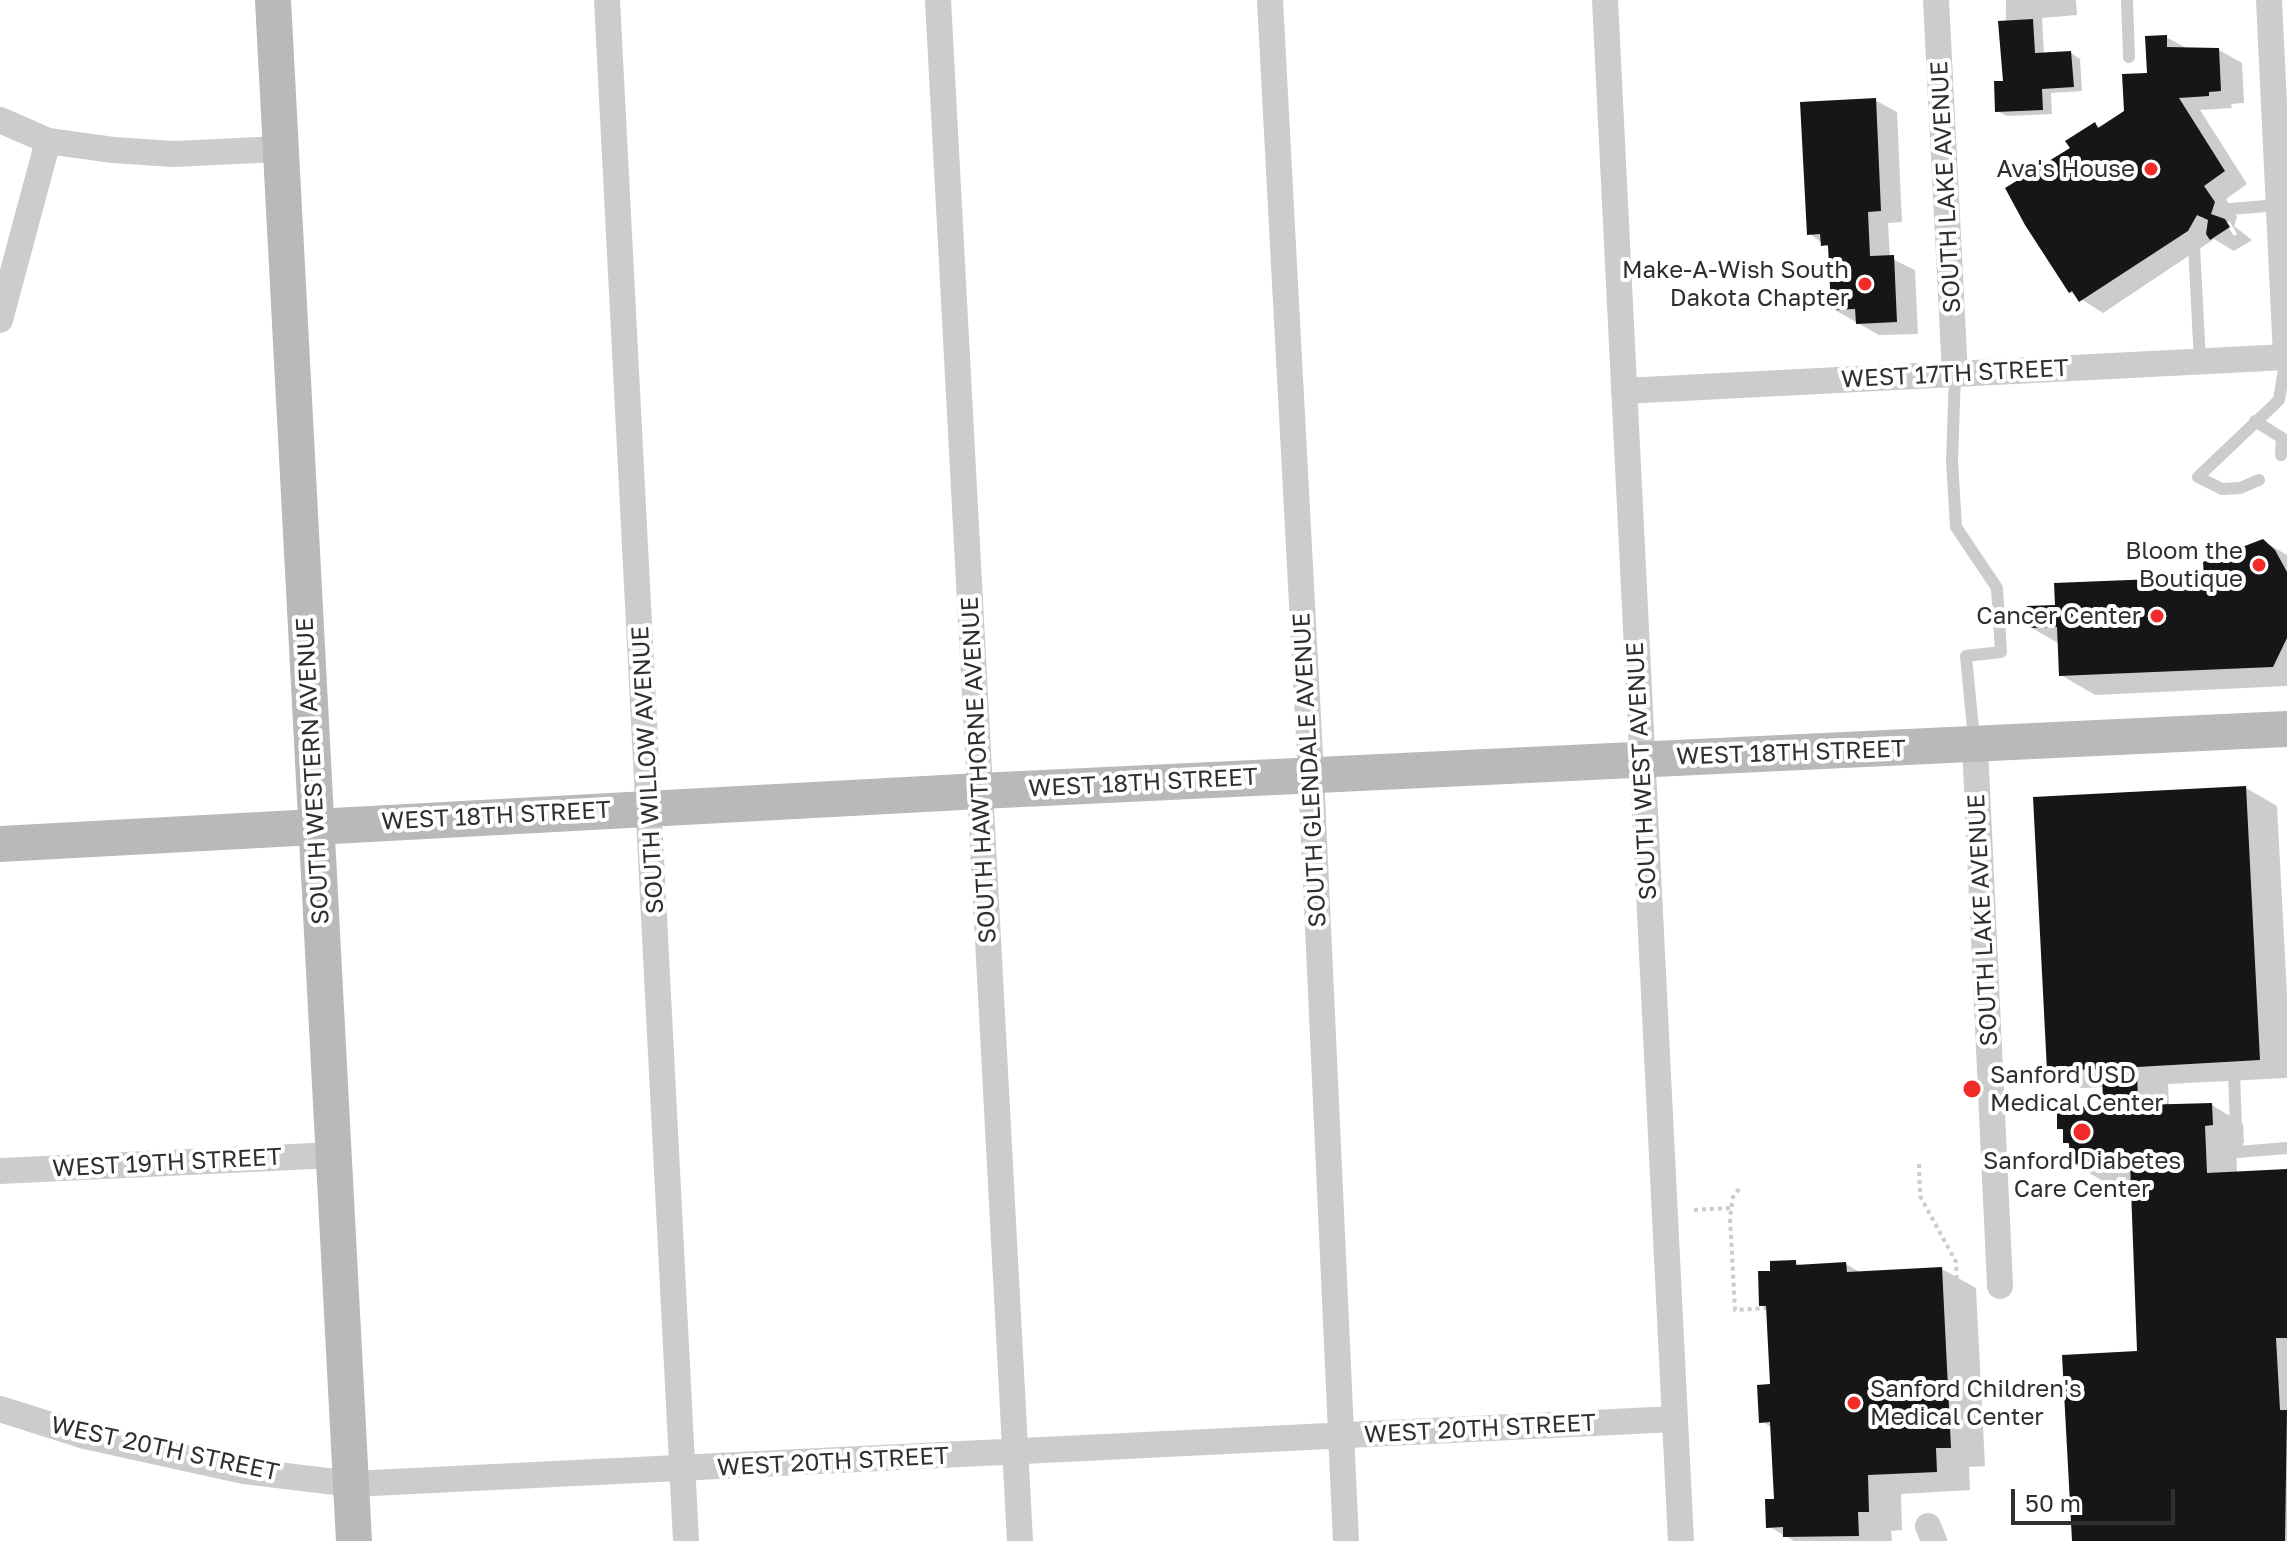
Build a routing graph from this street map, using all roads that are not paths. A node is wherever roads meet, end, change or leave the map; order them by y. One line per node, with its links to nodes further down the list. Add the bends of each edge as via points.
1 (273, 0): 12 (street, SOUTH WESTERN AVENUE)
2 (607, 0): 29 (street, SOUTH WILLOW AVENUE)
3 (938, 0): 28 (street, SOUTH HAWTHORNE AVENUE)
4 (1270, 0): 27 (street, SOUTH GLENDALE AVENUE)
5 (1605, 0): 20 (street, SOUTH WEST AVENUE)
6 (1936, 0): 19 (street, SOUTH LAKE AVENUE)
7 (2127, 0): 9 (lane)
8 (2269, 0): 13 (street)
9 (2129, 57)
10 (0, 120): 11 (street)
11 (48, 141): 12 (street, via 173,154); 16 (street)
12 (281, 149): 30 (street, SOUTH WESTERN AVENUE)
13 (2278, 205): 14 (lane); 17 (street)
14 (2219, 210)
15 (2200, 223): 18 (lane, via 2194,246)
16 (0, 320)
17 (2286, 357): 18 (street, WEST 17TH STREET); 21 (lane, via 2279,400)
18 (2200, 362): 19 (street, WEST 17TH STREET)
19 (1955, 374): 20 (street, WEST 17TH STREET); 25 (lane, via 1956,527 1997,588 2001,652 1966,656)
20 (1624, 391): 26 (street, SOUTH WEST AVENUE)
21 (2255, 421): 22 (lane, via 2282,438); 23 (lane, via 2198,477 2222,489)
22 (2281, 455)
23 (2259, 480)
24 (2287, 729): 25 (street, WEST 18TH STREET)
25 (1975, 746): 26 (street, WEST 18TH STREET); 36 (street, SOUTH LAKE AVENUE)
26 (1641, 759): 27 (street, WEST 18TH STREET); 38 (street, SOUTH WEST AVENUE)
27 (1311, 774): 28 (street, WEST 18TH STREET); 39 (street, SOUTH GLENDALE AVENUE)
28 (980, 791): 29 (street, WEST 18TH STREET); 40 (street, SOUTH HAWTHORNE AVENUE)
29 (650, 809): 30 (street, WEST 18TH STREET); 41 (street, SOUTH WILLOW AVENUE)
30 (316, 825): 31 (street, WEST 18TH STREET); 34 (street, SOUTH WESTERN AVENUE)
31 (0, 844)
32 (2234, 1074): 33 (lane, via 2237,1152)
33 (2287, 1148)
34 (334, 1155): 35 (street, WEST 19TH STREET); 42 (street, SOUTH WESTERN AVENUE)
35 (0, 1171)
36 (2000, 1286)
37 (0, 1409): 42 (street, WEST 20TH STREET, via 85,1436 244,1471)
38 (1674, 1419): 39 (street, WEST 20TH STREET); 47 (street, SOUTH WEST AVENUE)
39 (1341, 1436): 40 (street, WEST 20TH STREET); 46 (street, SOUTH GLENDALE AVENUE)
40 (1015, 1454): 41 (street, WEST 20TH STREET); 45 (street, SOUTH HAWTHORNE AVENUE)
41 (682, 1469): 42 (street, WEST 20TH STREET); 44 (street, SOUTH WILLOW AVENUE)
42 (352, 1484): 43 (street, SOUTH WESTERN AVENUE)
43 (354, 1541)
44 (686, 1541)
45 (1020, 1541)
46 (1346, 1541)
47 (1681, 1541)

